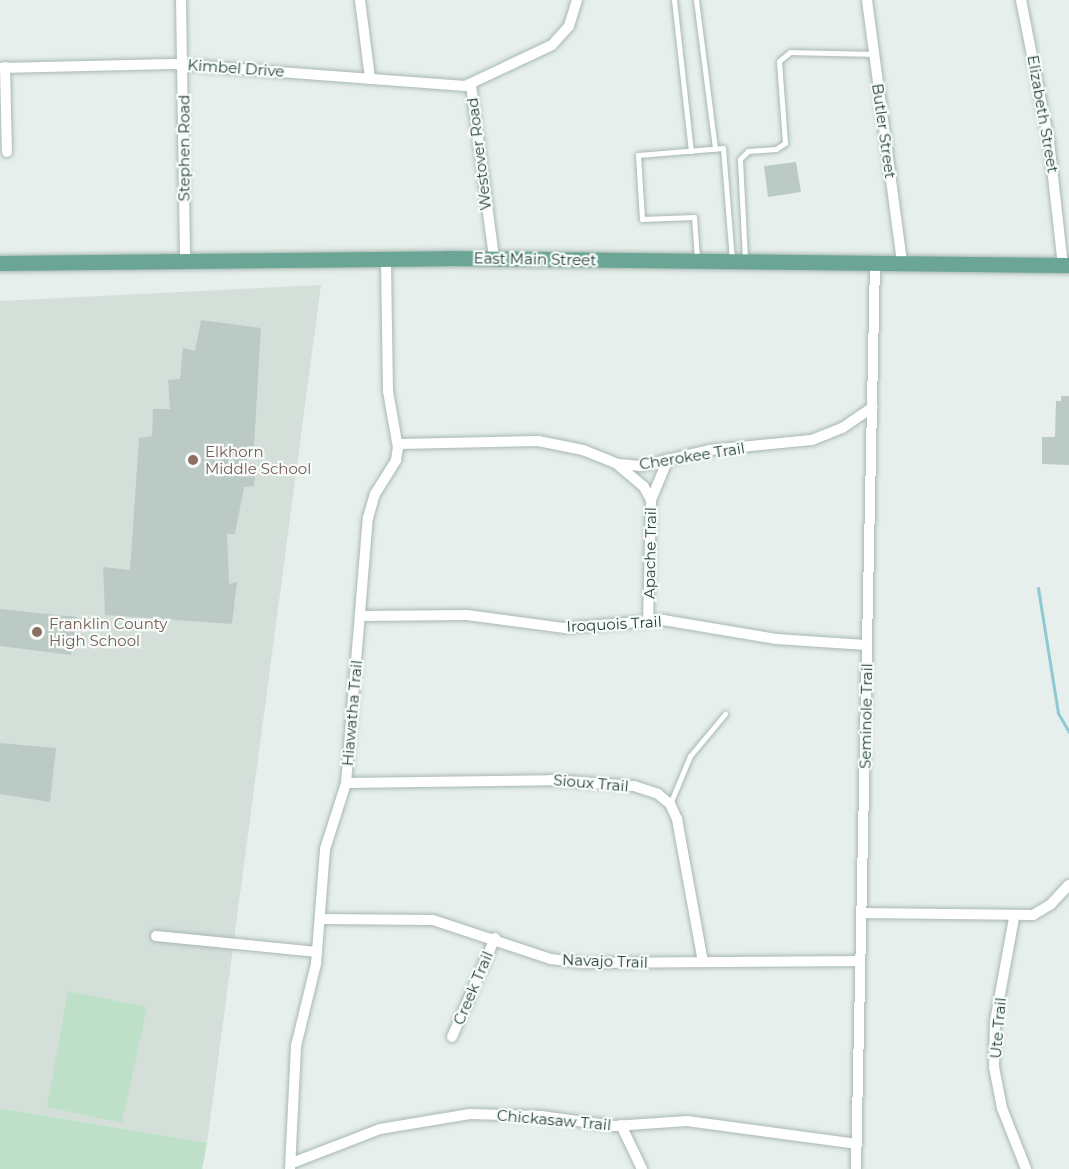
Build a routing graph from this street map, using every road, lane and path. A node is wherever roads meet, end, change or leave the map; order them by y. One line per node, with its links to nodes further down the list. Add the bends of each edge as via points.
1 (182, 0): 9 (street, Stephen Road)
2 (360, 0): 11 (street)
3 (577, 0): 12 (street, Westover Road, via 569,26 552,45)
4 (674, 0): 14 (lane)
5 (696, 0): 13 (lane)
6 (867, 0): 8 (street, Butler Street)
7 (1021, 0): 24 (street, Elizabeth Street, via 1049,141)
8 (874, 54): 20 (lane, via 800,51 783,55 778,67 787,128 785,143 776,149 748,152 740,159); 22 (street, Butler Street)
9 (183, 64): 10 (street, Kimbel Drive); 11 (street, Kimbel Drive); 19 (street, Stephen Road)
10 (3, 68): 15 (street)
11 (370, 78): 12 (street, Kimbel Drive)
12 (471, 85): 16 (street, Westover Road)
13 (715, 149): 14 (lane); 20 (lane, via 723,148)
14 (691, 151): 18 (lane, via 639,155 642,219 694,217)
15 (7, 152)
16 (495, 258): 17 (main road, East Main Street); 18 (main road, East Main Street)
17 (386, 259): 19 (main road, East Main Street); 26 (street, via 388,392)
18 (697, 260): 20 (main road, East Main Street)
19 (185, 261): 23 (main road, East Main Street)
20 (739, 261): 21 (main road, East Main Street)
21 (875, 262): 22 (main road, East Main Street); 25 (street, Seminole Trail)
22 (902, 262): 24 (main road, East Main Street)
23 (0, 263)
24 (1066, 265)
25 (873, 407): 27 (street, Cherokee Trail, via 842,428 812,441 710,450); 32 (street, Seminole Trail)
26 (399, 444): 28 (street, Cherokee Trail, via 538,441 583,450); 30 (street, Hiawatha Trail, via 396,460 371,505)
27 (668, 459): 28 (street, Cherokee Trail, via 641,466); 29 (street)
28 (618, 465): 29 (street, Apache Trail, via 644,487)
29 (651, 500): 31 (street, Apache Trail)
30 (360, 616): 31 (street, Iroquois Trail, via 467,615 565,628); 34 (street, Hiawatha Trail)
31 (648, 620): 32 (street, Iroquois Trail, via 776,639)
32 (867, 645): 37 (street, Seminole Trail)
33 (725, 714): 35 (lane, via 690,756)
34 (346, 783): 35 (street, Sioux Trail, via 551,780 634,786 658,794); 39 (street, Hiawatha Trail, via 325,849)
35 (670, 804): 44 (street, via 677,819)
36 (1069, 885): 38 (street, via 1037,913)
37 (862, 913): 38 (street); 43 (street, Seminole Trail)
38 (1014, 918): 51 (street, Ute Trail, via 995,1022 994,1067 1002,1108)
39 (321, 920): 41 (street, Navajo Trail, via 420,918); 42 (street, Hiawatha Trail)
40 (156, 936): 42 (street)
41 (495, 938): 44 (street, Navajo Trail, via 567,962); 45 (street, Creek Trail)
42 (317, 952): 48 (street, Hiawatha Trail, via 296,1046)
43 (860, 961): 44 (street, Navajo Trail); 47 (street, Seminole Trail)
44 (703, 962)
45 (452, 1037)
46 (621, 1125): 47 (street, Chickasaw Trail, via 687,1121); 48 (street, Chickasaw Trail, via 524,1115 451,1115 380,1129); 49 (street)
47 (857, 1144): 50 (street, Seminole Trail)
48 (291, 1166)
49 (642, 1169)
50 (856, 1169)
51 (1026, 1169)

